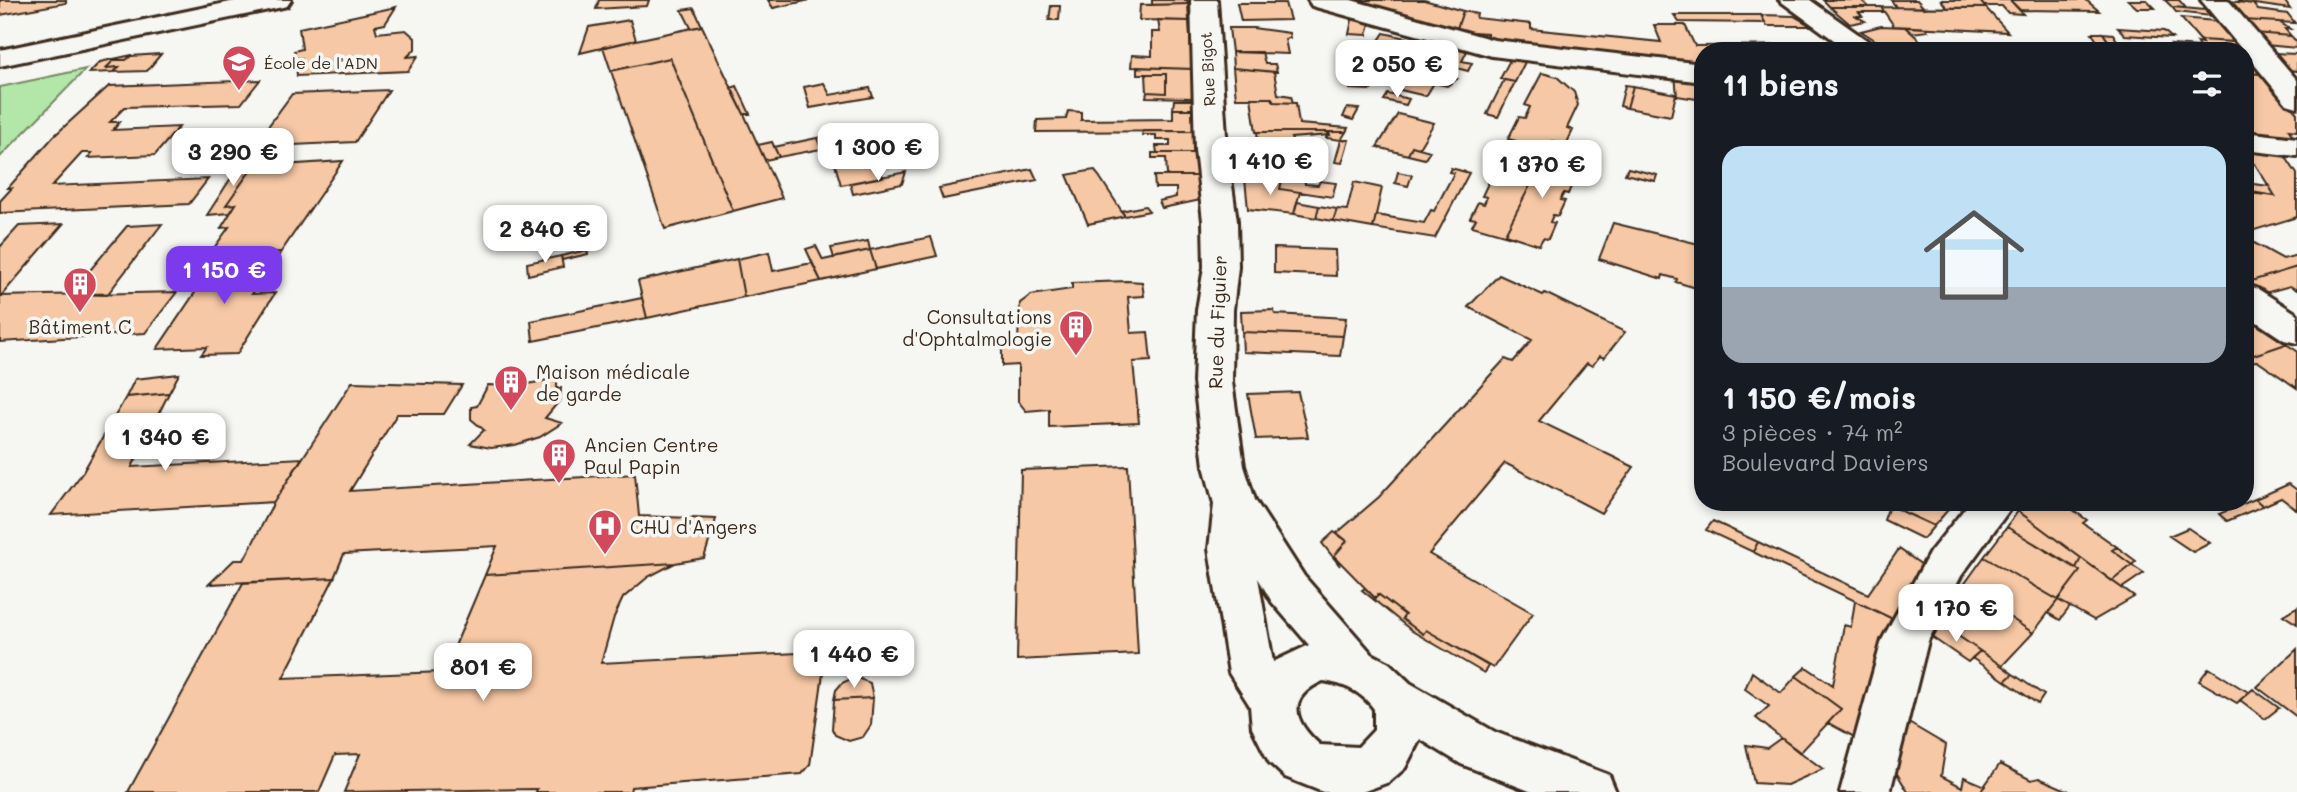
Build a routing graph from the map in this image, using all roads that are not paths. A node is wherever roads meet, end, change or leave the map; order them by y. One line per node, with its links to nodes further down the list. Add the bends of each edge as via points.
1 (195, 0): 9 (street)
2 (259, 0): 8 (street)
3 (278, 0): 8 (street)
4 (1204, 0): 18 (street, Rue Bigot, via 1211,150)
5 (1321, 0): 14 (street, via 1492,48)
6 (1792, 0): 10 (street)
7 (2214, 0): 11 (street)
8 (220, 12): 13 (street)
9 (0, 38)
10 (1855, 42)
11 (2250, 42)
12 (2254, 47): 15 (street)
13 (0, 58)
14 (1694, 72)
15 (2297, 98)
16 (2254, 142): 17 (street)
17 (2297, 147)
18 (1220, 220): 21 (street, Rue du Figuier, via 1213,382 1224,466)
19 (2254, 303): 20 (street)
20 (2297, 331)
21 (1235, 504): 23 (street, Rue du Figuier, via 1288,589); 25 (street, Rue du Figuier, via 1231,548 1252,673)
22 (1987, 511): 28 (street, via 1945,564 1905,640)
23 (1354, 665): 24 (street, Rue du Figuier, via 1377,678); 25 (street, Rue du Figuier, via 1320,661 1304,666 1285,679)
24 (1393, 698): 26 (street, via 1399,719 1396,741 1383,758 1362,770); 27 (street, Rue du Figuier, via 1478,748)
25 (1273, 699): 26 (street, via 1273,722 1280,740)
26 (1311, 780)
27 (1591, 792)
28 (1865, 792)

